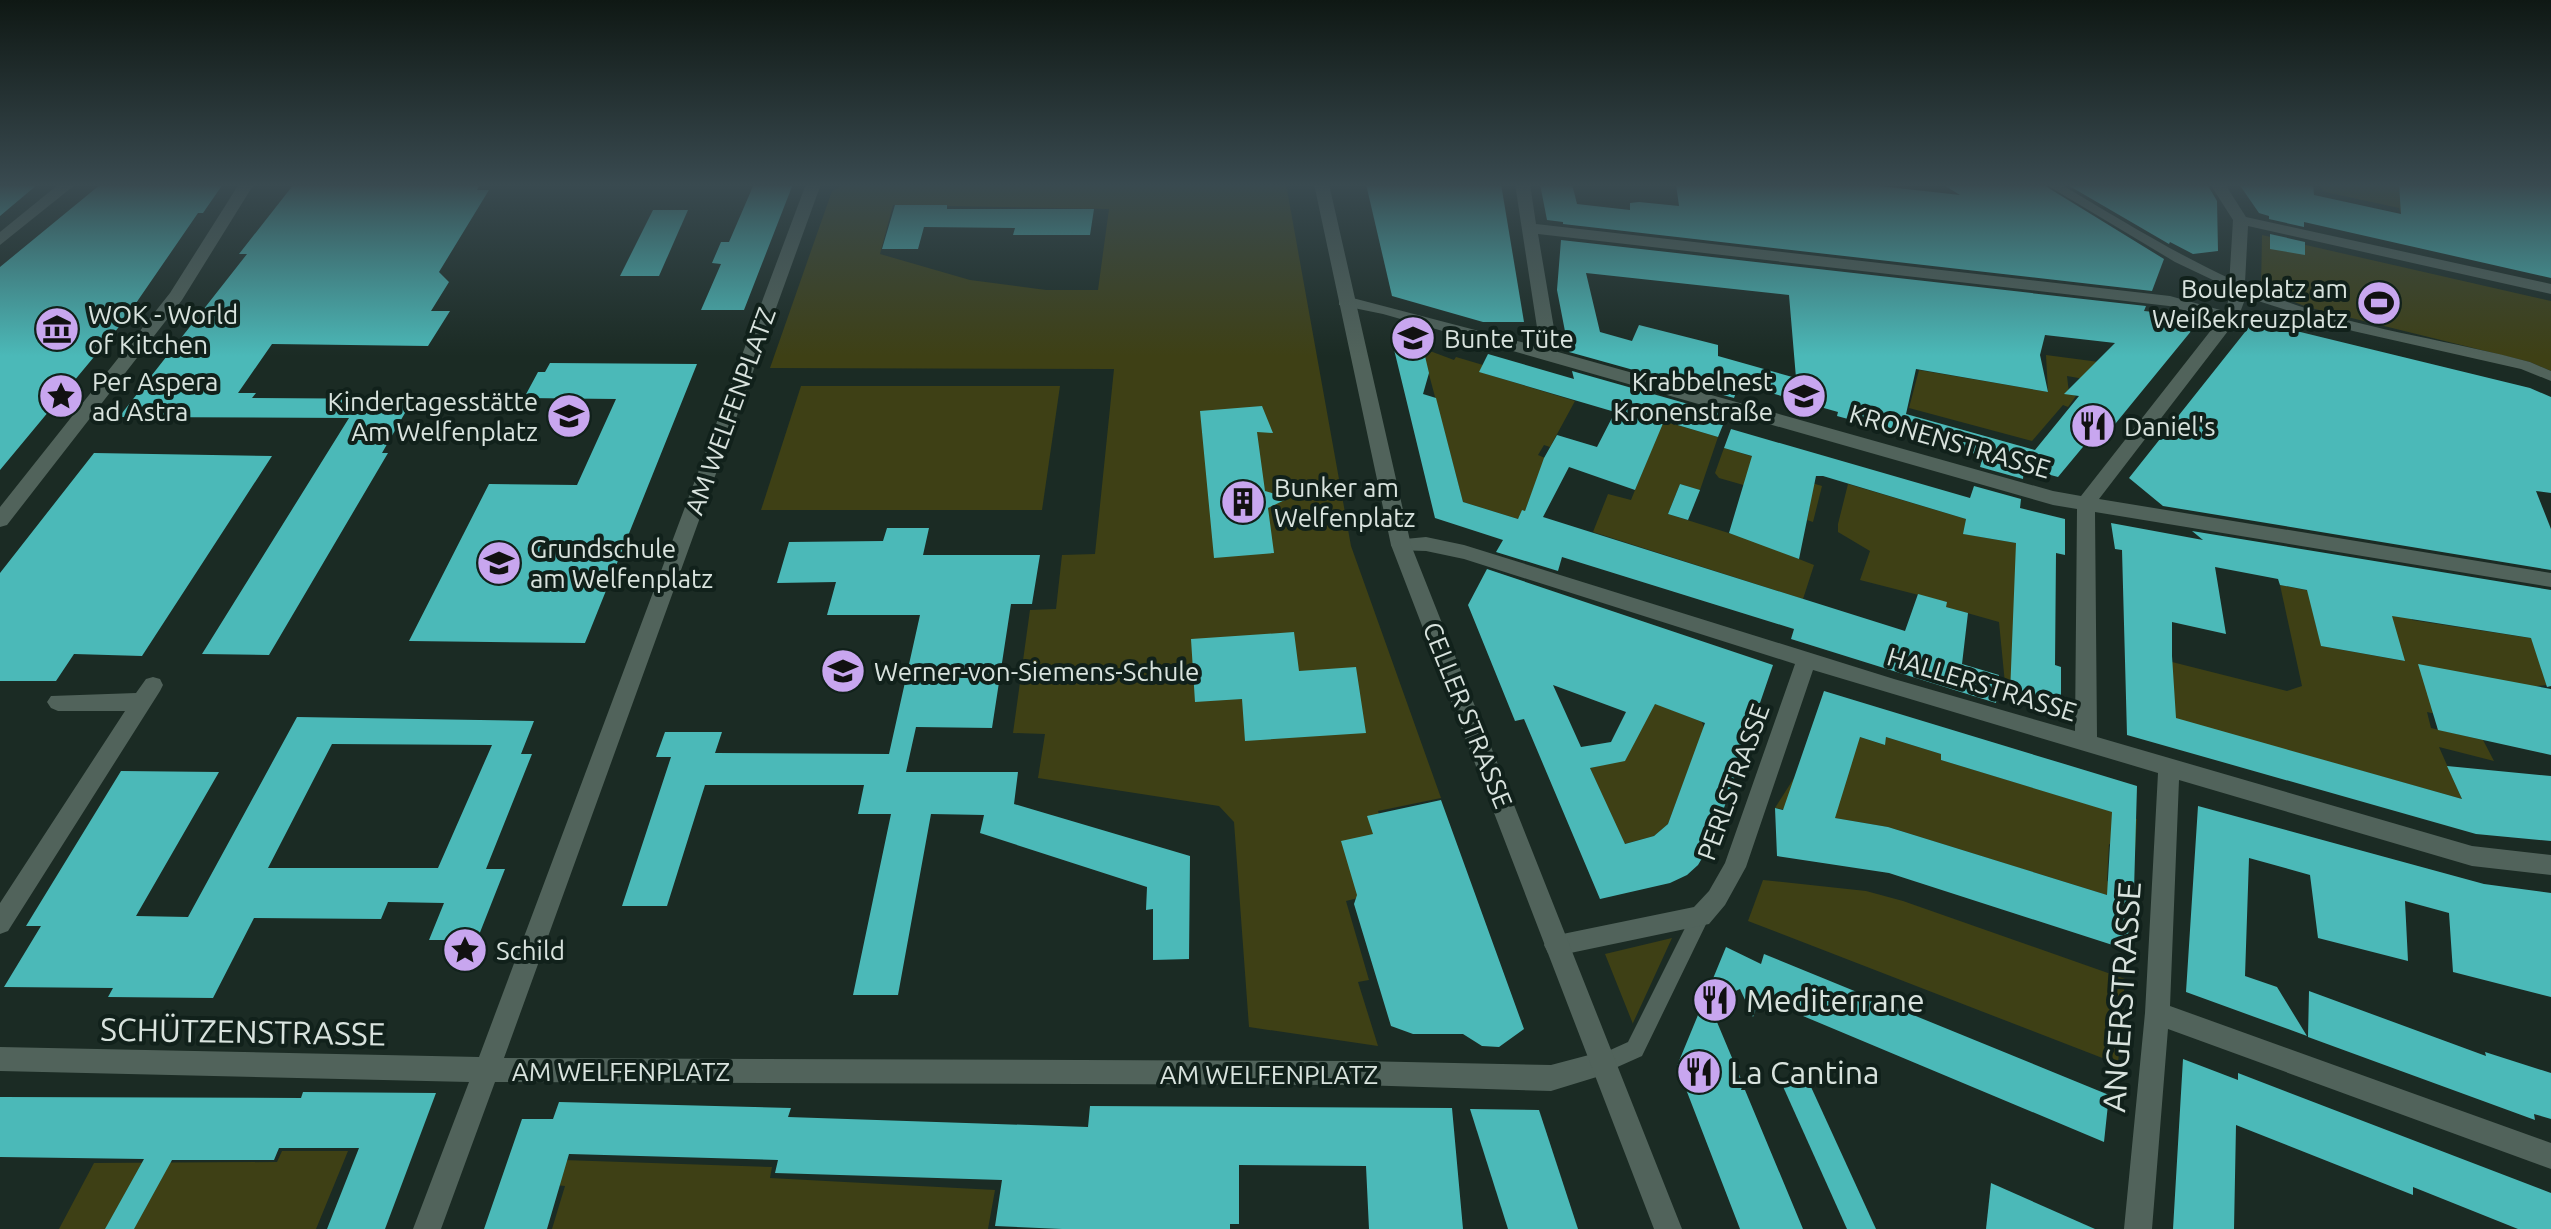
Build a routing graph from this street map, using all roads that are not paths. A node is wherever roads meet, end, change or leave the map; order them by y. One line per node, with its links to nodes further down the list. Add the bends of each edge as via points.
1 (211, 241): 16 (street, via 176,296)
2 (793, 241): 30 (street, AM WELFENPLATZ)
3 (1333, 241): 11 (street, CELLER STRASSE)
4 (1532, 241): 13 (street)
5 (1647, 241): 12 (street, via 2170,301)
6 (2151, 241): 9 (street)
7 (2240, 241): 9 (street)
8 (2337, 241): 10 (street)
9 (2238, 287): 12 (street); 14 (street, via 2303,312 2525,365)
10 (2551, 289)
11 (1345, 301): 13 (street, KRONENSTRASSE); 17 (street, CELLER STRASSE)
12 (2230, 318): 15 (street)
13 (1550, 355): 15 (street, KRONENSTRASSE, via 2053,498)
14 (2551, 376)
15 (2086, 502): 18 (street, KRONENSTRASSE); 21 (street)
16 (0, 520)
17 (1401, 545): 19 (street, HALLERSTRASSE, via 1464,552); 26 (street, CELLER STRASSE)
18 (2551, 580)
19 (1806, 661): 21 (street, HALLERSTRASSE); 24 (street, PERLSTRASSE, via 1735,867)
20 (58, 702): 25 (street, via 148,694)
21 (2086, 744): 22 (street, HALLERSTRASSE)
22 (2169, 769): 23 (street, HALLERSTRASSE, via 2472,856); 27 (street, ANGERSTRASSE)
23 (2551, 865)
24 (1701, 916): 26 (street); 29 (street, PERLSTRASSE, via 1635,1049)
25 (0, 923)
26 (1556, 945): 29 (street, CELLER STRASSE)
27 (2157, 1013): 31 (street); 34 (street, ANGERSTRASSE)
28 (0, 1059): 30 (street, SCHÜTZENSTRASSE)
29 (1604, 1063): 30 (street, AM WELFENPLATZ, via 1551,1078); 33 (street, CELLER STRASSE)
30 (484, 1070): 32 (street)
31 (2551, 1156)
32 (427, 1229)
33 (1668, 1229)
34 (2138, 1229)

